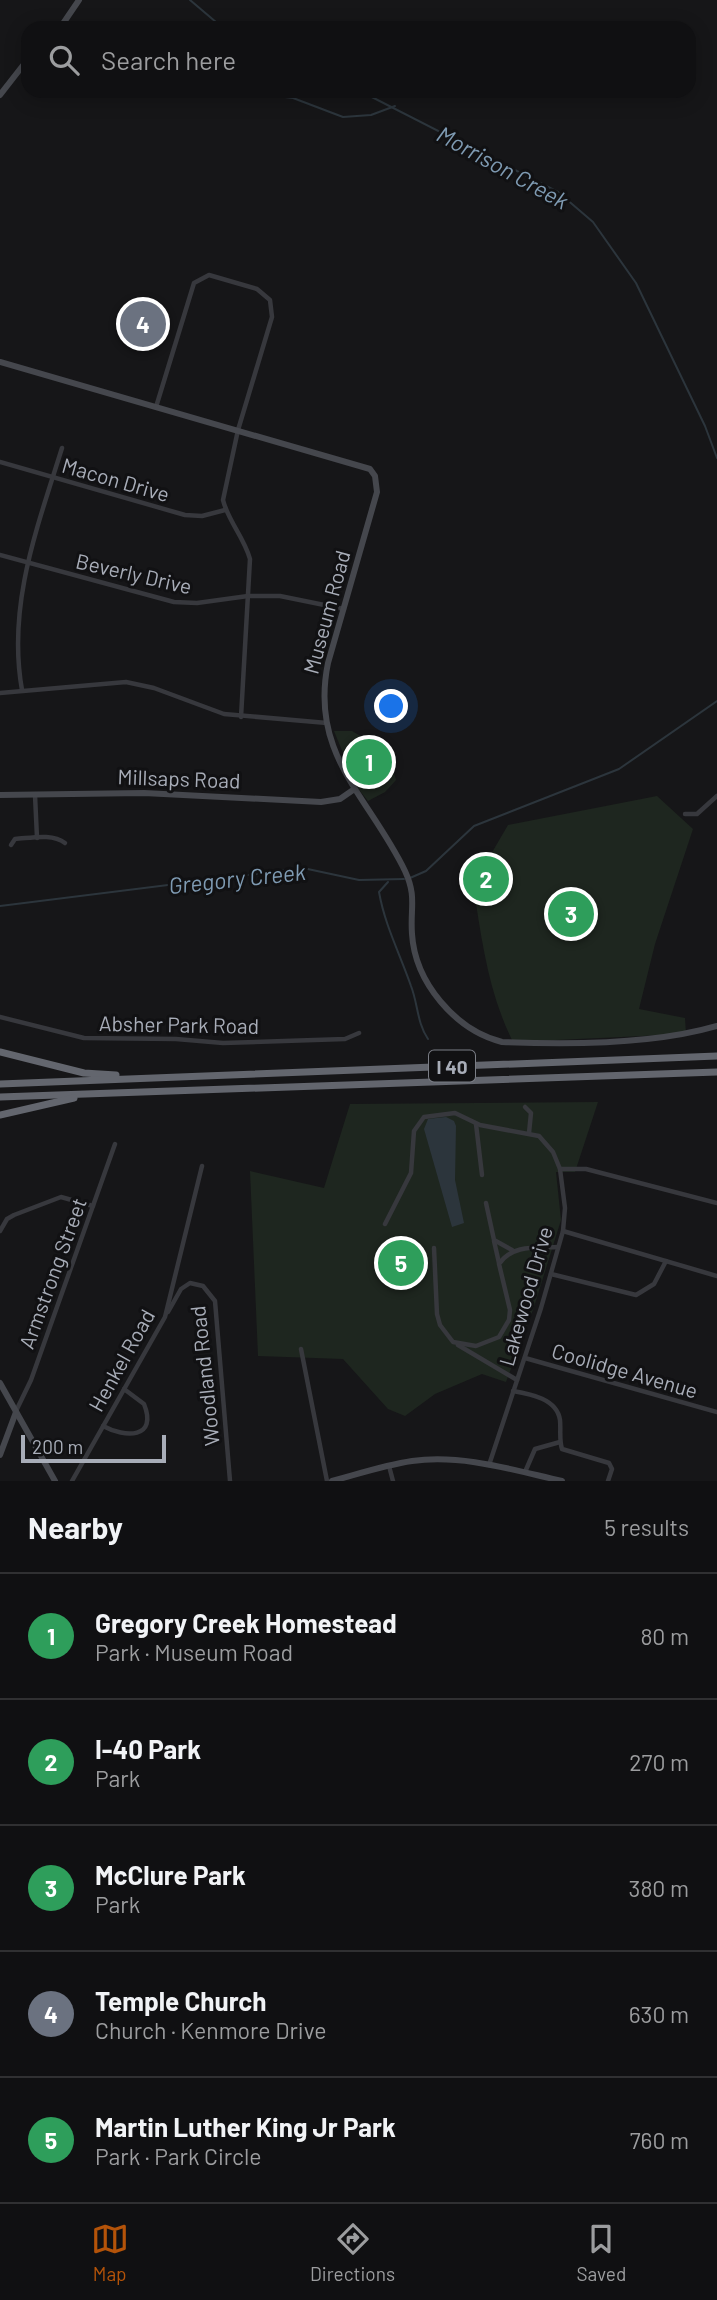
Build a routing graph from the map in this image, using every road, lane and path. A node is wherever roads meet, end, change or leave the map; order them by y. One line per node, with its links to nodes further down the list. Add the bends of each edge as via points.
1 (79, 0): 2 (street)
2 (65, 21)
3 (21, 68): 4 (street)
4 (0, 95)
5 (0, 362): 6 (street, Museum Road)
6 (156, 407): 7 (street, Museum Road); 7 (street, via 190,291 201,277 217,276 265,293 273,308)
7 (238, 430): 11 (street, via 224,490); 15 (street, Museum Road, via 362,466 376,476 377,492)
8 (62, 448): 10 (street)
9 (0, 462): 10 (street, Macon Drive)
10 (53, 478): 11 (street, Macon Drive, via 184,515); 13 (street)
11 (225, 510): 14 (street, via 250,559)
12 (0, 555): 13 (street, Beverly Drive)
13 (28, 563): 14 (street, Beverly Drive, via 174,602); 16 (street, via 16,623)
14 (248, 596): 15 (street, Beverly Drive, via 281,596); 18 (street)
15 (345, 609): 19 (street, Museum Road, via 324,684)
16 (22, 690): 17 (street); 18 (street, via 126,682)
17 (0, 693)
18 (241, 717): 19 (street)
19 (327, 723): 20 (street, Museum Road)
20 (354, 790): 21 (street, Millsaps Road, via 340,799 321,802 144,793); 29 (street, Museum Road, via 408,877 415,897 412,932 419,965 452,1014 480,1035 517,1042 637,1040)
21 (35, 794): 22 (street, Millsaps Road); 25 (street)
22 (0, 795)
23 (717, 796): 24 (street, via 697,814)
24 (685, 814)
25 (37, 838): 26 (street, via 58,838); 27 (street, via 15,839)
26 (65, 843)
27 (11, 845)
28 (0, 1017): 30 (street, Absher Park Road, via 84,1038 223,1043 345,1039)
29 (717, 1026)
30 (359, 1033)
31 (0, 1052): 34 (highway, via 84,1073)
32 (717, 1056): 34 (highway, I 40)
33 (717, 1072): 36 (highway, I 40)
34 (187, 1077): 35 (highway, I 40)
35 (0, 1084)
36 (117, 1093): 37 (highway, I 40); 39 (highway)
37 (0, 1097)
38 (525, 1107): 41 (street, via 531,1113)
39 (0, 1115)
40 (476, 1123): 41 (street); 45 (street); 49 (street, via 456,1113 421,1120 414,1131 411,1173)
41 (528, 1133): 44 (street, Lakewood Drive, via 546,1141)
42 (115, 1143): 48 (street, Armstrong Street)
43 (202, 1166): 60 (street, Henkel Road)
44 (559, 1169): 47 (street, via 586,1169); 51 (street, Lakewood Drive, via 565,1208)
45 (482, 1175)
46 (486, 1203): 52 (street)
47 (717, 1203)
48 (93, 1206): 50 (street, via 61,1196 14,1215); 70 (street, Armstrong Street)
49 (385, 1224)
50 (1, 1226)
51 (562, 1231): 53 (street, Lakewood Drive); 56 (street)
52 (494, 1240): 55 (street); 57 (street)
53 (558, 1247): 55 (street); 58 (street, Lakewood Drive)
54 (434, 1248): 61 (street, via 437,1314)
55 (512, 1251): 57 (street)
56 (666, 1261): 58 (street, via 654,1284 636,1295); 59 (street)
57 (499, 1264): 62 (street, via 509,1320 499,1337)
58 (551, 1274): 65 (street, Lakewood Drive)
59 (717, 1276)
60 (165, 1317): 68 (street, Henkel Road); 80 (street, Woodland Road, via 181,1289 190,1283 203,1286 215,1301)
61 (453, 1342): 62 (street, via 476,1346); 64 (street)
62 (483, 1342): 64 (street)
63 (301, 1349): 81 (street)
64 (478, 1358): 66 (street)
65 (525, 1358): 66 (street, Lakewood Drive); 71 (street, Coolidge Avenue)
66 (517, 1380): 69 (street, Lakewood Drive)
67 (0, 1383): 70 (street)
68 (124, 1389): 72 (street, Henkel Road); 72 (street, via 144,1404 144,1426 129,1436)
69 (513, 1391): 73 (street, via 536,1395 557,1411); 75 (street, Lakewood Drive)
70 (16, 1412): 74 (street); 78 (street)
71 (717, 1412)
72 (103, 1426): 79 (street, Henkel Road)
73 (560, 1441): 77 (street, via 535,1449); 84 (street, via 565,1451 609,1463)
74 (0, 1455)
75 (488, 1465): 76 (street, via 438,1460); 77 (street)
76 (389, 1466): 81 (street); 82 (street)
77 (524, 1473): 83 (street)
78 (55, 1481)
79 (72, 1481)
80 (230, 1481)
81 (330, 1481)
82 (393, 1481)
83 (562, 1481)
84 (608, 1481)

